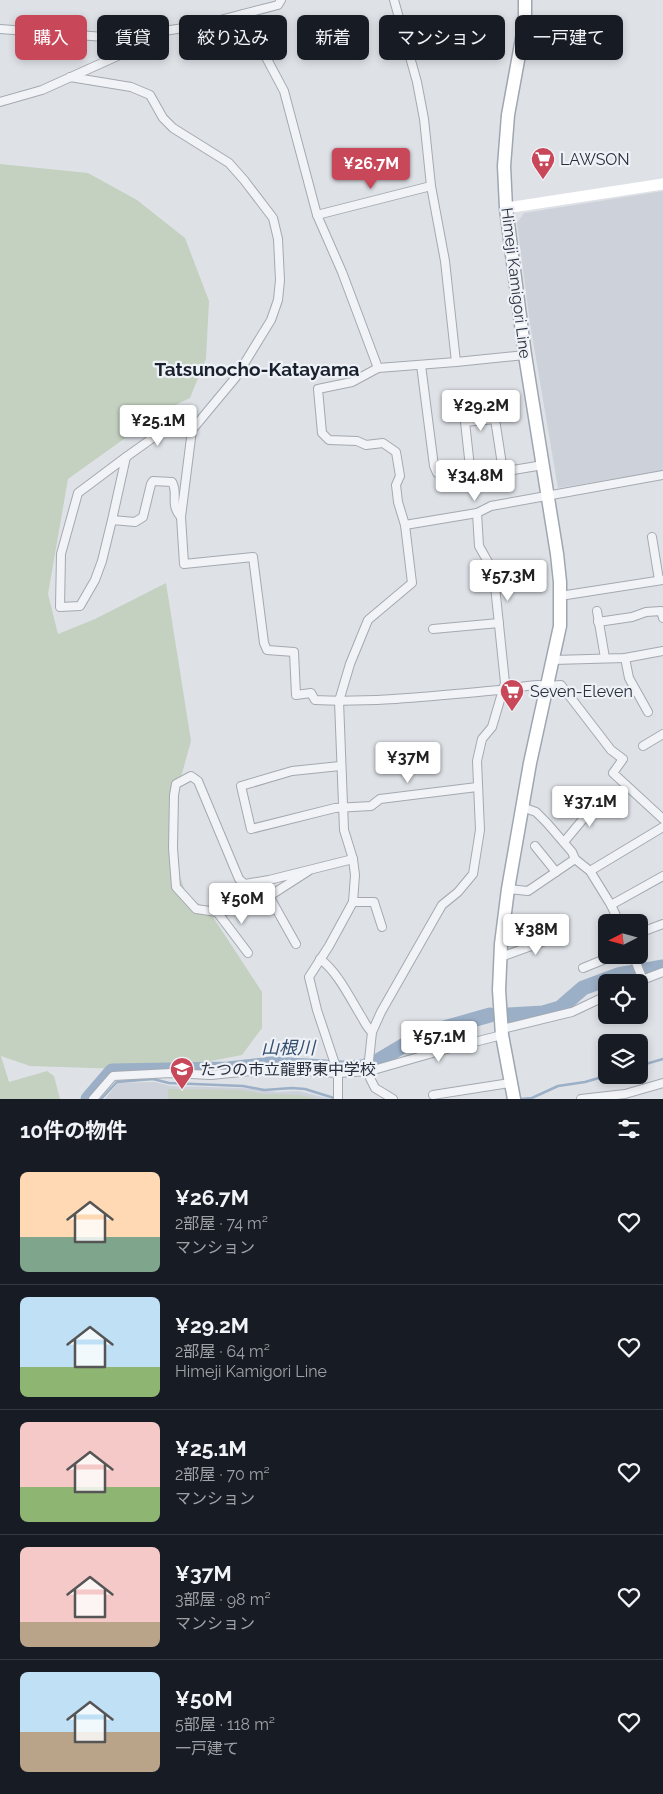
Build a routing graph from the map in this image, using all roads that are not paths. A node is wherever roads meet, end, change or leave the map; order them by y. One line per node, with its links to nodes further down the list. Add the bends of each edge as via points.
1 (281, 0): 4 (street, via 278,5)
2 (394, 0): 12 (street, via 417,82)
3 (525, 0): 13 (main road, Himeji Kamigori Line, via 525,22 508,115 504,157)
4 (243, 14): 6 (street); 14 (street, via 284,91)
5 (0, 29): 7 (street)
6 (169, 30)
7 (97, 36)
8 (108, 60): 9 (street)
9 (70, 77): 10 (street, via 42,90); 19 (street, via 131,88 150,95 173,128 229,163 273,218 278,239 280,280 271,320 236,378)
10 (0, 102)
11 (663, 184): 13 (street)
12 (431, 186): 14 (street); 16 (street, via 445,261)
13 (506, 208): 15 (main road, Himeji Kamigori Line)
14 (317, 215): 18 (street)
15 (525, 355): 16 (street); 21 (main road, Himeji Kamigori Line)
16 (456, 362): 17 (street)
17 (421, 365): 18 (street); 24 (street, via 437,473)
18 (378, 368): 29 (street, via 352,382 318,390 322,433 328,440 357,441 366,445 383,443 396,452 400,476 396,485 398,502)
19 (192, 430): 20 (street, via 182,417); 27 (street)
20 (126, 457): 28 (street); 28 (street, via 78,493 62,554 60,607 80,606 95,580)
21 (544, 464): 22 (street); 25 (main road, Himeji Kamigori Line)
22 (503, 471): 24 (street); 24 (street, via 495,419 465,422)
23 (663, 475): 25 (street)
24 (471, 476)
25 (548, 495): 26 (street, via 491,506); 34 (main road, Himeji Kamigori Line)
26 (477, 513): 29 (street); 33 (street, via 479,546)
27 (181, 517): 28 (street, via 176,512 172,482 156,480 151,484 143,517 135,522); 46 (street, via 184,564 253,557 264,643 267,650 294,652 296,695 311,693 315,700)
28 (112, 520)
29 (405, 524): 46 (street, via 412,583 368,620)
30 (652, 537): 31 (street)
31 (661, 580): 34 (street)
32 (535, 581): 33 (street)
33 (496, 586): 38 (street)
34 (560, 596): 43 (main road, Himeji Kamigori Line, via 560,626)
35 (596, 611): 37 (street)
36 (663, 618): 37 (street, via 661,611)
37 (598, 622): 41 (street)
38 (499, 623): 39 (street); 45 (street)
39 (433, 629)
40 (663, 651): 42 (street)
41 (605, 658): 42 (street); 43 (street)
42 (625, 658): 47 (street, via 630,678)
43 (554, 660): 44 (main road, Himeji Kamigori Line)
44 (547, 687): 45 (street); 54 (main road, Himeji Kamigori Line); 55 (street, via 561,684 611,750 624,759 613,772)
45 (503, 690): 46 (street); 51 (street, via 492,727 482,739 477,761)
46 (339, 701): 50 (street)
47 (648, 712)
48 (663, 734): 49 (street)
49 (643, 746)
50 (340, 766): 53 (street); 53 (street, via 292,771 240,786 251,829)
51 (477, 788): 53 (street, via 380,799 371,806); 84 (street, via 480,830 472,874 442,905)
52 (599, 800): 57 (street)
53 (342, 806): 59 (street, via 344,830)
54 (522, 807): 57 (street, via 536,812); 65 (main road, Himeji Kamigori Line)
55 (663, 819)
56 (663, 827): 62 (street)
57 (564, 842): 60 (street)
58 (535, 846): 63 (street)
59 (353, 859): 61 (street); 67 (street)
60 (574, 859): 62 (street); 63 (street)
61 (310, 870): 66 (street); 69 (street, via 244,884 239,879 198,781 191,776 176,784 174,795 172,848 176,887 196,909)
62 (590, 871): 68 (street)
63 (556, 872): 65 (street, via 528,891)
64 (663, 876): 68 (street)
65 (508, 889): 77 (main road, Himeji Kamigori Line)
66 (268, 896): 69 (street, via 254,906); 75 (street)
67 (353, 902): 72 (street, via 374,902); 78 (street)
68 (611, 905): 70 (street)
69 (217, 912): 76 (street)
70 (615, 914)
71 (663, 924): 73 (street)
72 (382, 927)
73 (648, 930)
74 (564, 934): 77 (street)
75 (296, 944)
76 (248, 953)
77 (501, 957): 85 (main road, Himeji Kamigori Line)
78 (320, 959): 84 (street, via 330,966); 87 (street, via 309,977 310,987)
79 (598, 962): 80 (street)
80 (583, 968)
81 (663, 972): 82 (street)
82 (648, 978)
83 (598, 1000): 85 (street, via 572,1012)
84 (372, 1032): 86 (street)
85 (502, 1032): 86 (street, via 443,1050); 89 (main road, Himeji Kamigori Line)
86 (370, 1066): 87 (street); 93 (street, via 370,1078 375,1088)
87 (338, 1073): 91 (street, via 271,1069 211,1075 113,1076); 92 (street)
88 (663, 1083): 94 (street, via 625,1094)
89 (512, 1090): 90 (street)
90 (433, 1095)
91 (94, 1098)
92 (338, 1099)
93 (393, 1099)
94 (581, 1099)

